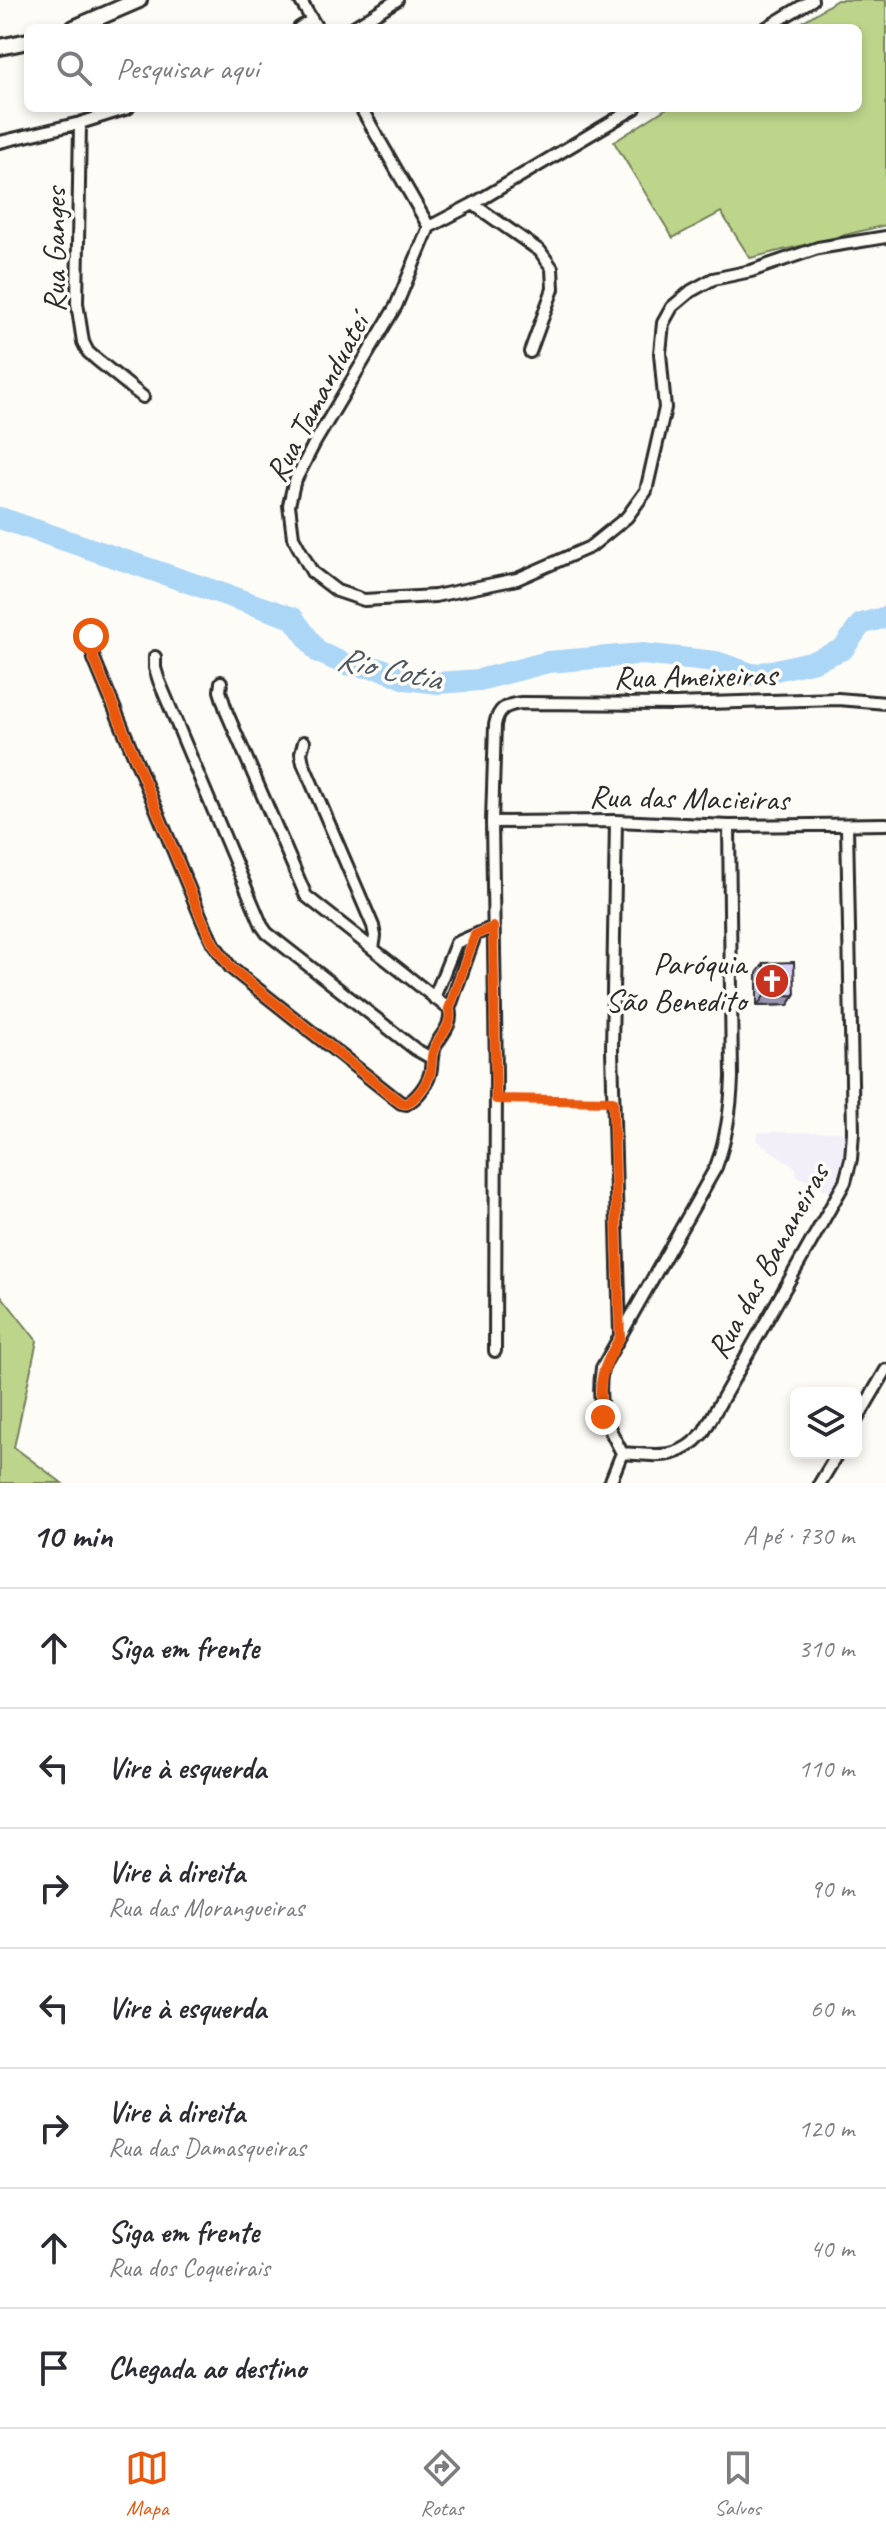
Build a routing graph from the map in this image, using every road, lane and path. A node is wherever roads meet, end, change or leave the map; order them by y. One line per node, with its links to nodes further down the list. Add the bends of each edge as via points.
1 (139, 0): 5 (street)
2 (300, 0): 6 (street)
3 (397, 0): 7 (street)
4 (812, 0): 8 (street)
5 (83, 24)
6 (314, 24)
7 (358, 24)
8 (773, 24)
9 (24, 42): 10 (street)
10 (0, 47)
11 (115, 112): 14 (street)
12 (363, 112): 17 (street)
13 (628, 112): 16 (street)
14 (80, 123): 15 (street); 20 (street, Rua Ganges, via 77,303 83,342)
15 (0, 142)
16 (473, 204): 17 (street); 19 (street, via 540,251 552,268 553,289)
17 (429, 227): 18 (street, Rua Tamanduateí, via 396,306 314,444 289,505 293,537 312,572 337,591 364,600 435,596 517,579 590,547 627,517 646,491 665,408 660,353 663,323 672,307 713,279 818,248)
18 (886, 237)
19 (530, 352)
20 (143, 397)
21 (91, 636): 38 (street, via 94,659 221,957 401,1103 411,1102 428,1079)
22 (155, 657): 38 (street, via 159,681 262,926)
23 (221, 682): 33 (street, via 227,713 300,887 316,906)
24 (886, 703): 27 (street, Rua Ameixeiras, via 838,699 504,707 495,725)
25 (304, 742): 33 (street, via 303,763 373,926)
26 (616, 821): 27 (street, Rua das Macieiras); 29 (street, Rua das Macieiras); 40 (street)
27 (492, 822): 31 (street)
28 (886, 824): 30 (street, Rua das Macieiras)
29 (729, 826): 30 (street, Rua das Macieiras); 41 (street, via 732,1077 726,1138 716,1167)
30 (847, 826): 45 (street, Rua das Bananeiras, via 853,1132 845,1182 703,1433 671,1455)
31 (493, 927): 32 (street); 39 (street)
32 (475, 935): 34 (street, via 456,943); 35 (street)
33 (373, 949): 36 (street)
34 (446, 971): 35 (street); 36 (street)
35 (462, 976): 37 (street)
36 (434, 998): 37 (street)
37 (449, 1009): 38 (street, via 450,1021)
38 (431, 1058)
39 (496, 1099): 40 (path); 42 (street)
40 (613, 1101): 41 (street)
41 (620, 1337): 45 (street, via 602,1368 598,1393 603,1417)
42 (495, 1351)
43 (886, 1370): 44 (street)
44 (862, 1411)
45 (622, 1453): 47 (street)
46 (834, 1459): 48 (street)
47 (610, 1483)
48 (820, 1483)

